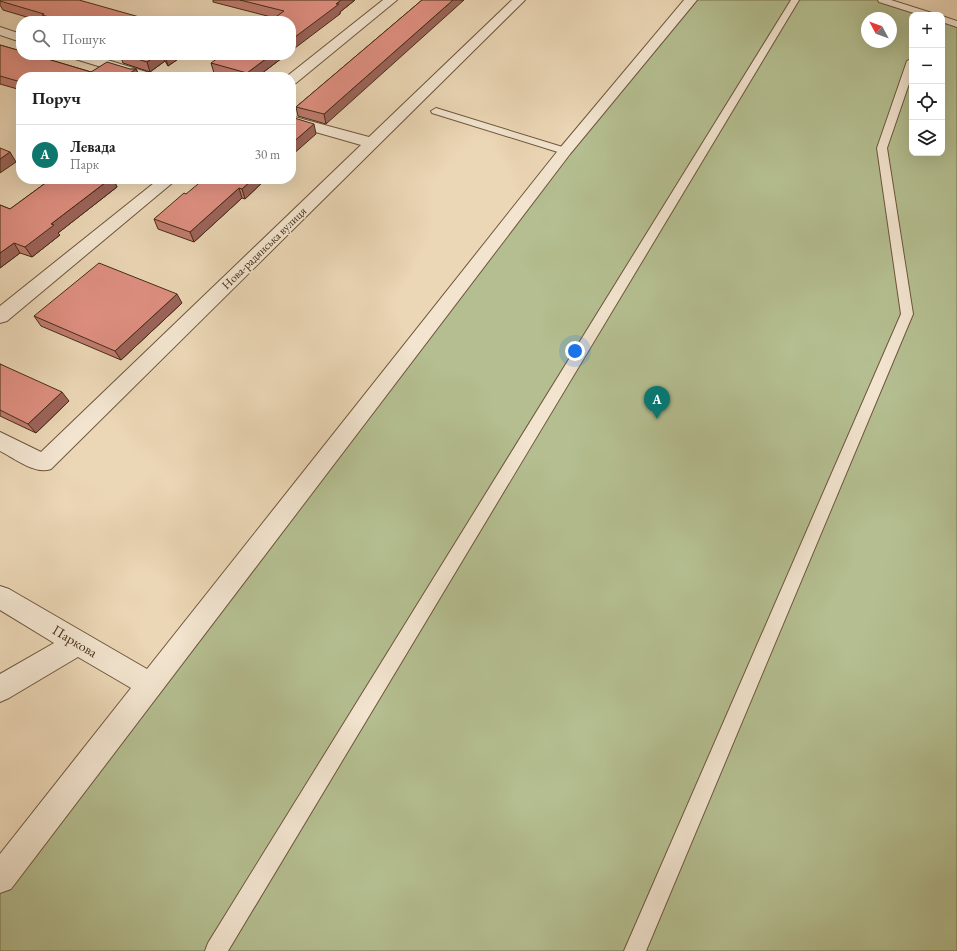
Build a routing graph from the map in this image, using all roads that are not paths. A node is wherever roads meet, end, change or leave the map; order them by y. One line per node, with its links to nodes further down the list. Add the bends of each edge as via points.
1 (391, 0): 14 (street)
2 (519, 0): 17 (street, Нова-радянська вулиця)
3 (691, 0): 18 (street)
4 (795, 0): 27 (lane)
5 (882, 0): 6 (lane)
6 (919, 12)
7 (945, 20): 8 (lane)
8 (957, 24)
9 (0, 31): 10 (street)
10 (16, 36)
11 (93, 60): 13 (street)
12 (909, 70): 28 (lane, via 882,148 907,314)
13 (132, 72)
14 (296, 76)
15 (436, 111): 18 (lane)
16 (296, 121): 17 (street)
17 (372, 143): 21 (street, Нова-радянська вулиця, via 43,463)
18 (565, 151): 24 (street)
19 (163, 184): 20 (street)
20 (0, 316)
21 (0, 441)
22 (0, 597): 23 (street, Паркова)
23 (77, 643): 24 (street, Паркова); 25 (street)
24 (150, 685): 26 (street)
25 (0, 689)
26 (0, 878)
27 (216, 951)
28 (635, 951)

